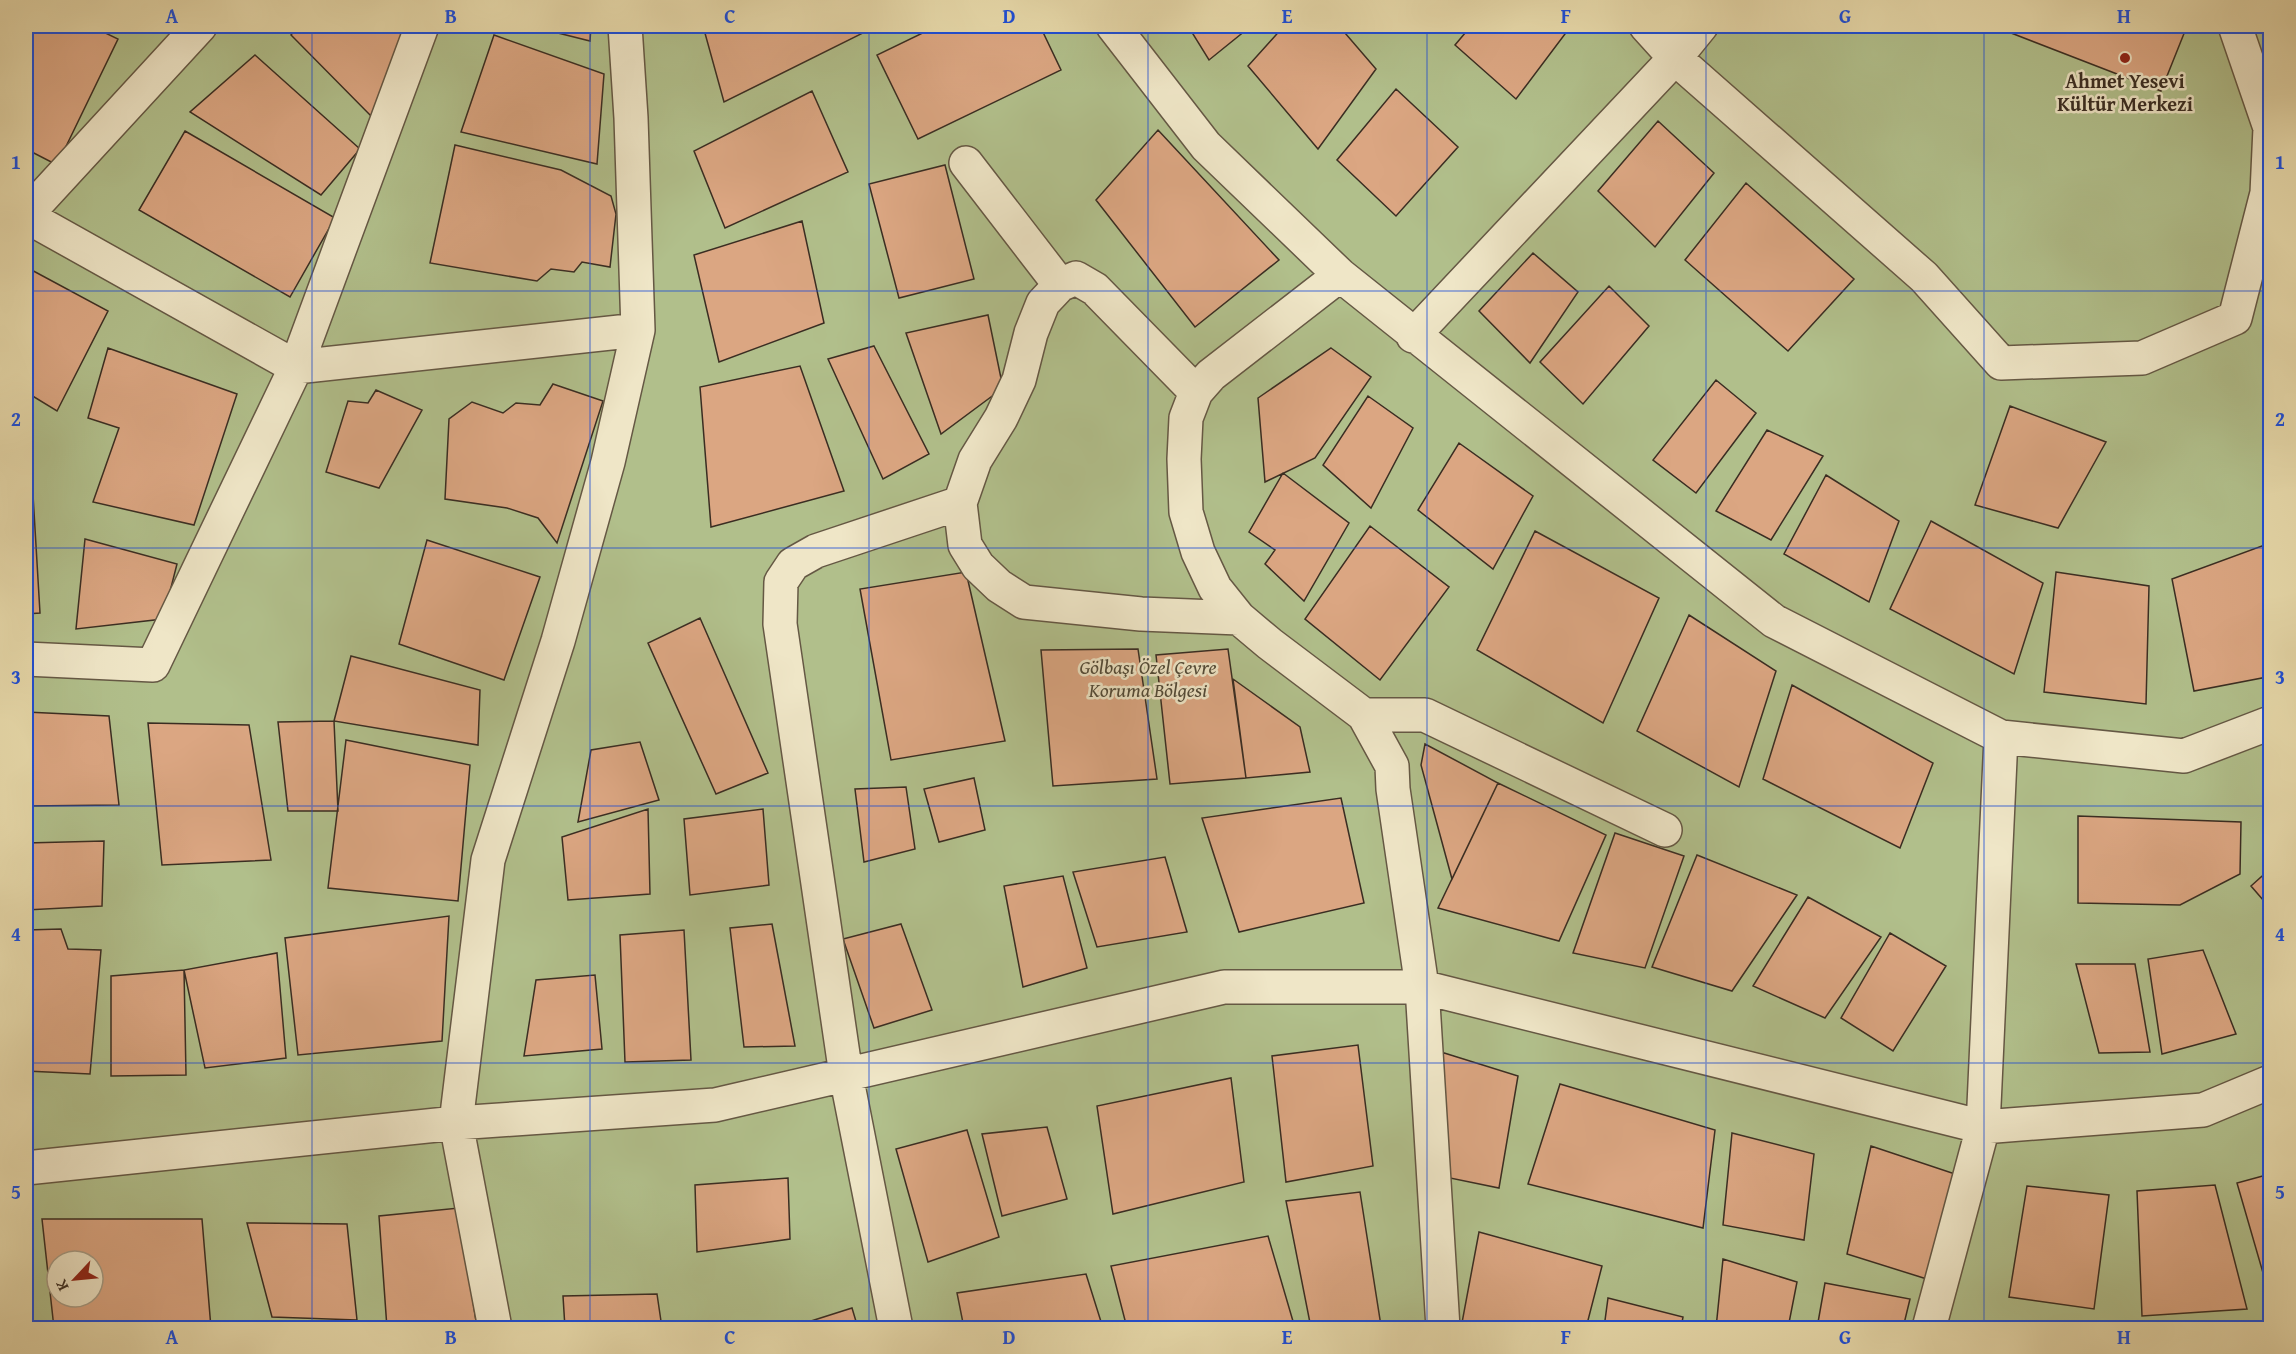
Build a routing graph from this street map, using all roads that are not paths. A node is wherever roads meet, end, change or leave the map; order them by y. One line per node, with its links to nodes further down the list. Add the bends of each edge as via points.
1 (200, 26): 10 (street)
2 (422, 26): 15 (street)
3 (625, 26): 13 (street)
4 (1113, 26): 11 (street, via 1206,146)
5 (1646, 26): 8 (street)
6 (1701, 26): 8 (street)
7 (2235, 26): 8 (street, via 2270,128 2267,193 2235,318 2142,358 2001,363 1924,277)
8 (1676, 58): 14 (street)
9 (966, 163): 12 (street)
10 (26, 216): 15 (street)
11 (1340, 275): 14 (street); 16 (street, via 1211,375)
12 (1060, 285): 16 (street, via 1076,278 1095,289); 17 (street, via 1043,303 1019,380 975,460)
13 (638, 330): 15 (street); 27 (street, via 608,462 558,641 488,860)
14 (1413, 336): 22 (street, via 1774,621)
15 (296, 367): 19 (street, via 153,665)
16 (1196, 392): 18 (street, via 1186,418 1186,512 1198,552 1215,588)
17 (960, 503): 18 (street, via 965,545 978,566 1024,602 1141,614); 25 (street, via 816,551 793,564 781,582 780,624)
18 (1239, 618): 20 (street)
19 (26, 659)
20 (1364, 716): 23 (street, via 1425,715); 24 (street, via 1392,766)
21 (2271, 723): 22 (street, via 2184,756)
22 (2001, 737): 28 (street)
23 (1665, 830)
24 (1422, 987): 25 (street, via 1224,987); 28 (street); 32 (street)
25 (846, 1075): 27 (street, via 715,1105); 31 (street)
26 (2271, 1082): 28 (street, via 2203,1110)
27 (456, 1123): 29 (street); 30 (street)
28 (1983, 1127): 33 (street)
29 (26, 1168)
30 (495, 1329)
31 (896, 1329)
32 (1443, 1329)
33 (1929, 1329)

